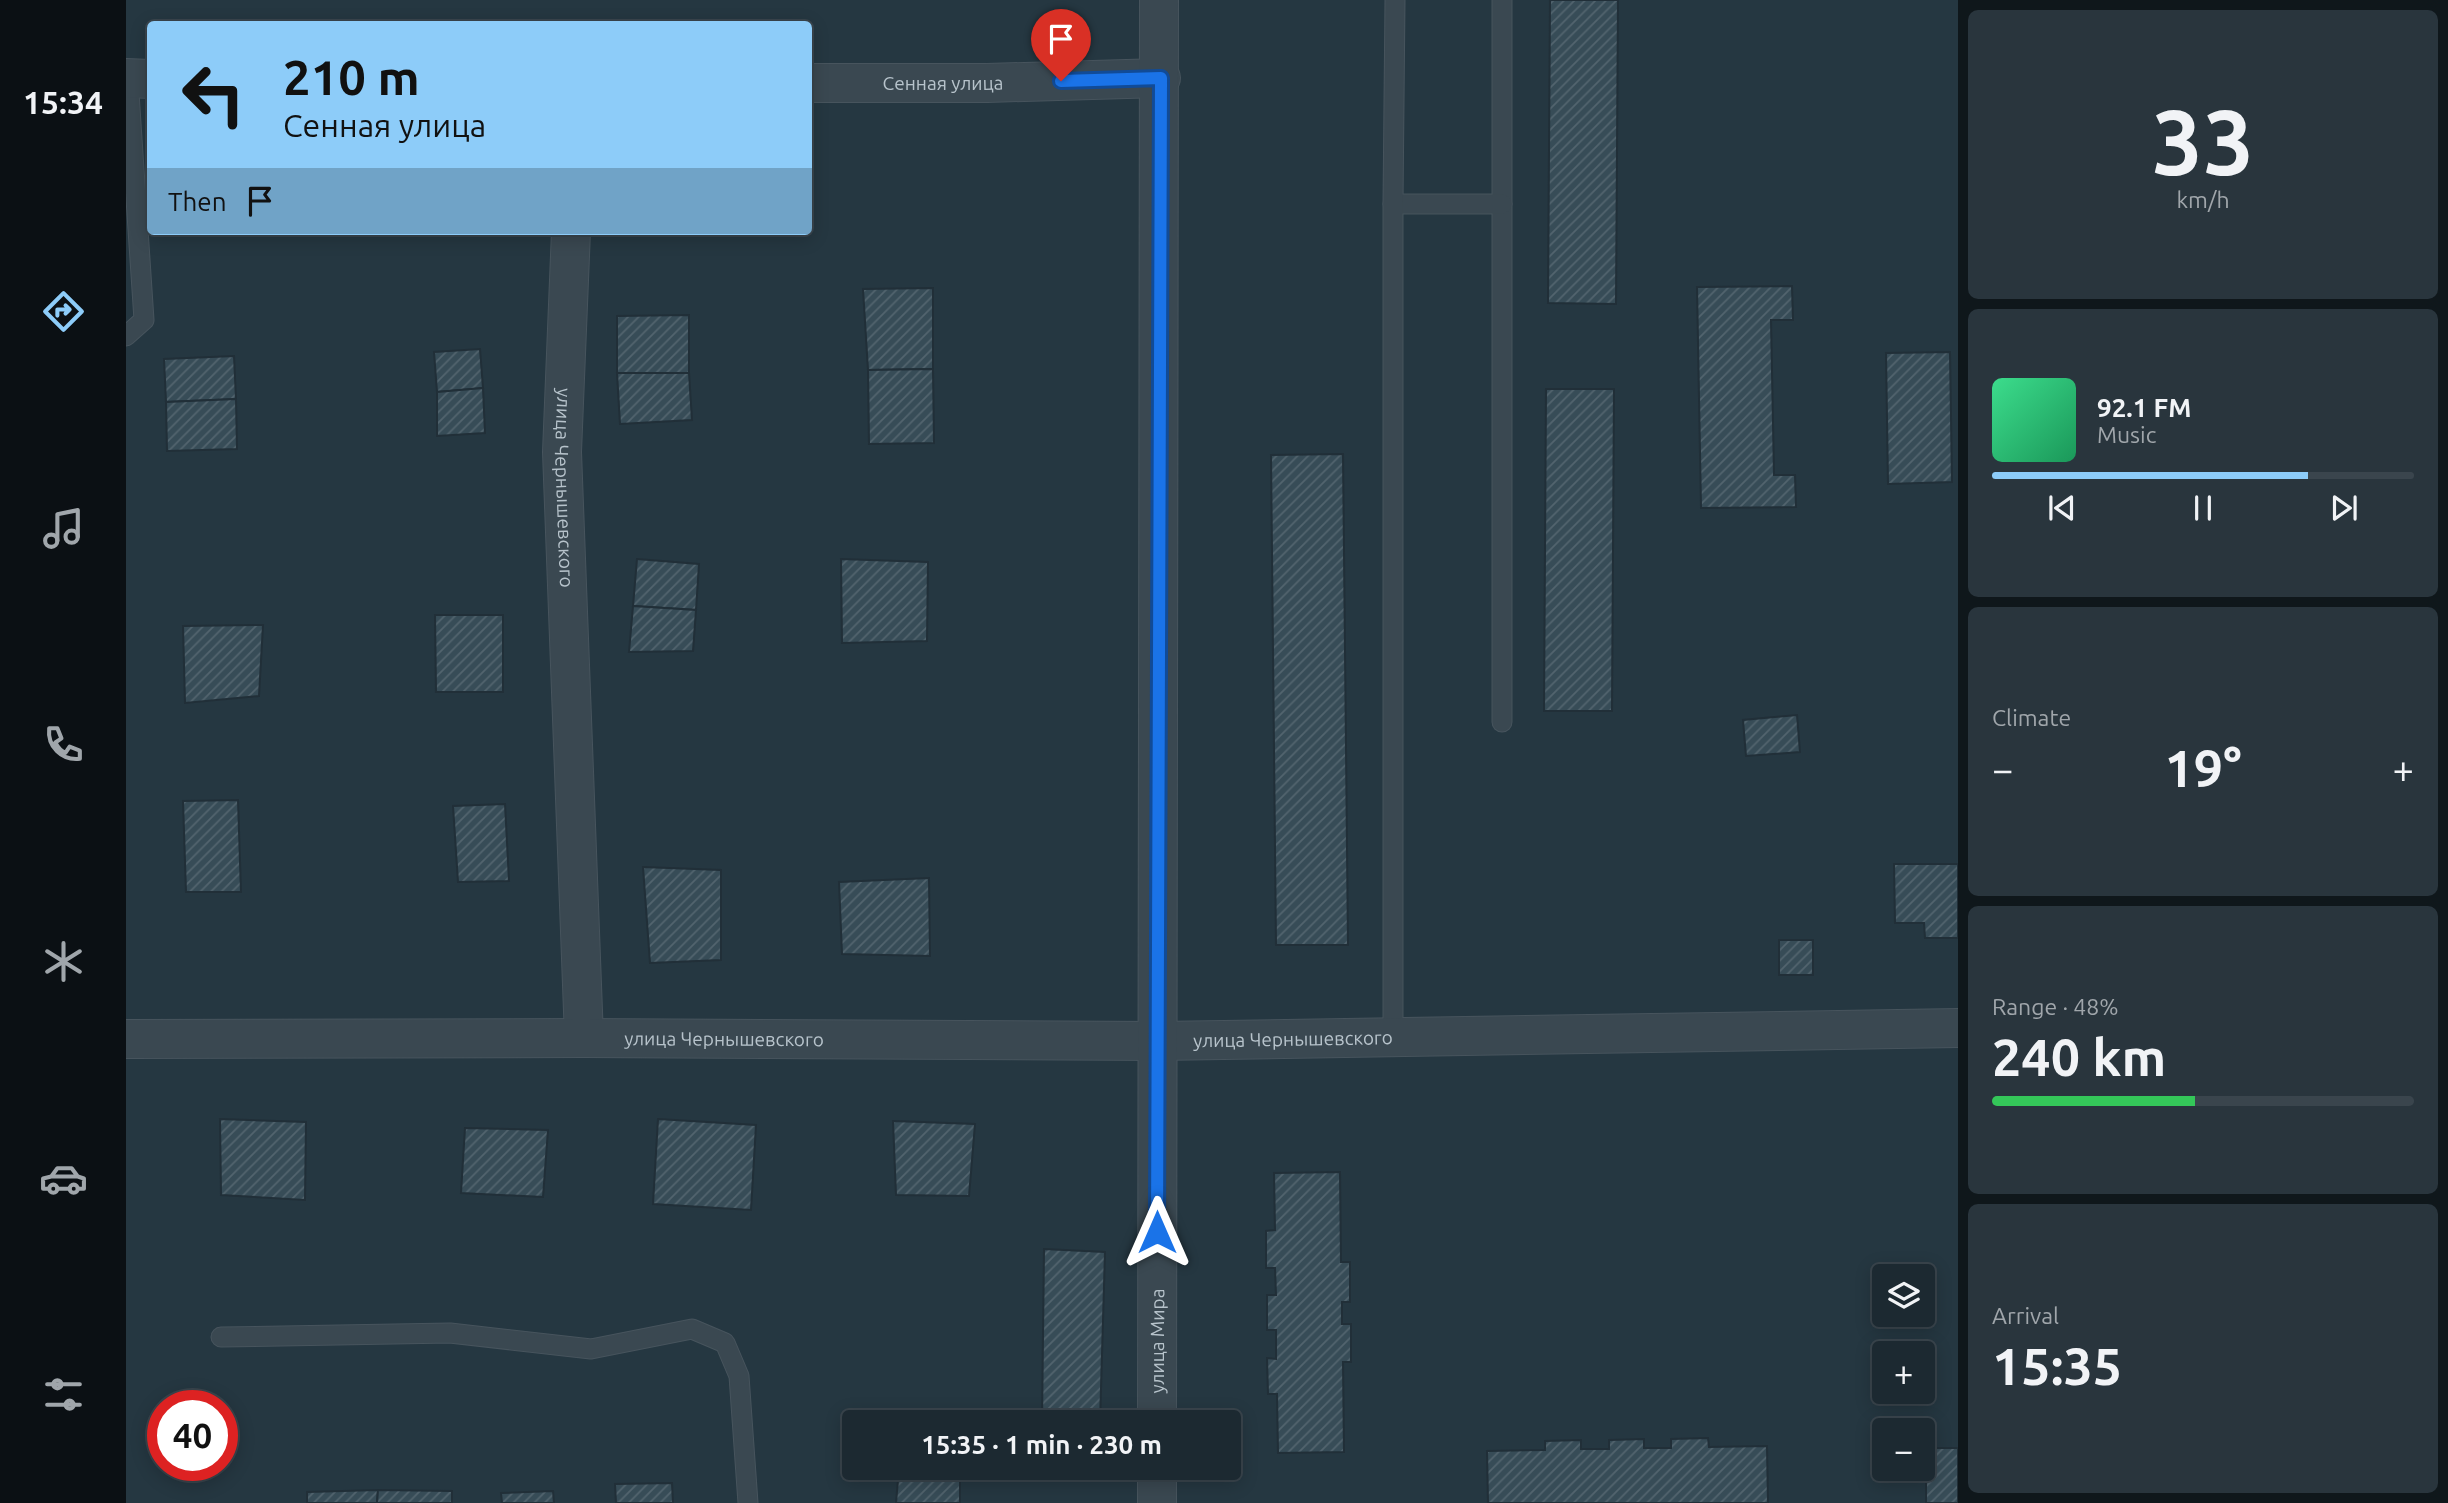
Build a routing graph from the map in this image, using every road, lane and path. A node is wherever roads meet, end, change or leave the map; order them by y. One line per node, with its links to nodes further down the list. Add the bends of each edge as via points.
1 (1159, 0): 4 (street, улица Мира)
2 (1395, 0): 7 (lane)
3 (1502, 0): 8 (lane)
4 (1161, 78): 6 (street, Сенная улица); 16 (street, улица Мира)
5 (135, 79): 10 (lane, via 144,320)
6 (812, 83)
7 (1392, 204): 8 (lane); 13 (lane)
8 (1502, 204): 11 (lane)
9 (571, 235): 14 (street, улица Чернышевского, via 562,452)
10 (126, 336)
11 (1502, 722)
12 (1958, 1028): 13 (street, улица Чернышевского)
13 (1393, 1037): 16 (street, улица Чернышевского)
14 (584, 1038): 15 (street, улица Чернышевского); 16 (street, улица Чернышевского)
15 (126, 1040)
16 (1158, 1041): 18 (street, улица Мира)
17 (221, 1337): 20 (lane, via 450,1334 591,1349 692,1329 725,1343 739,1376)
18 (1157, 1410)
19 (1157, 1480): 21 (street)
20 (748, 1503)
21 (1157, 1503)

